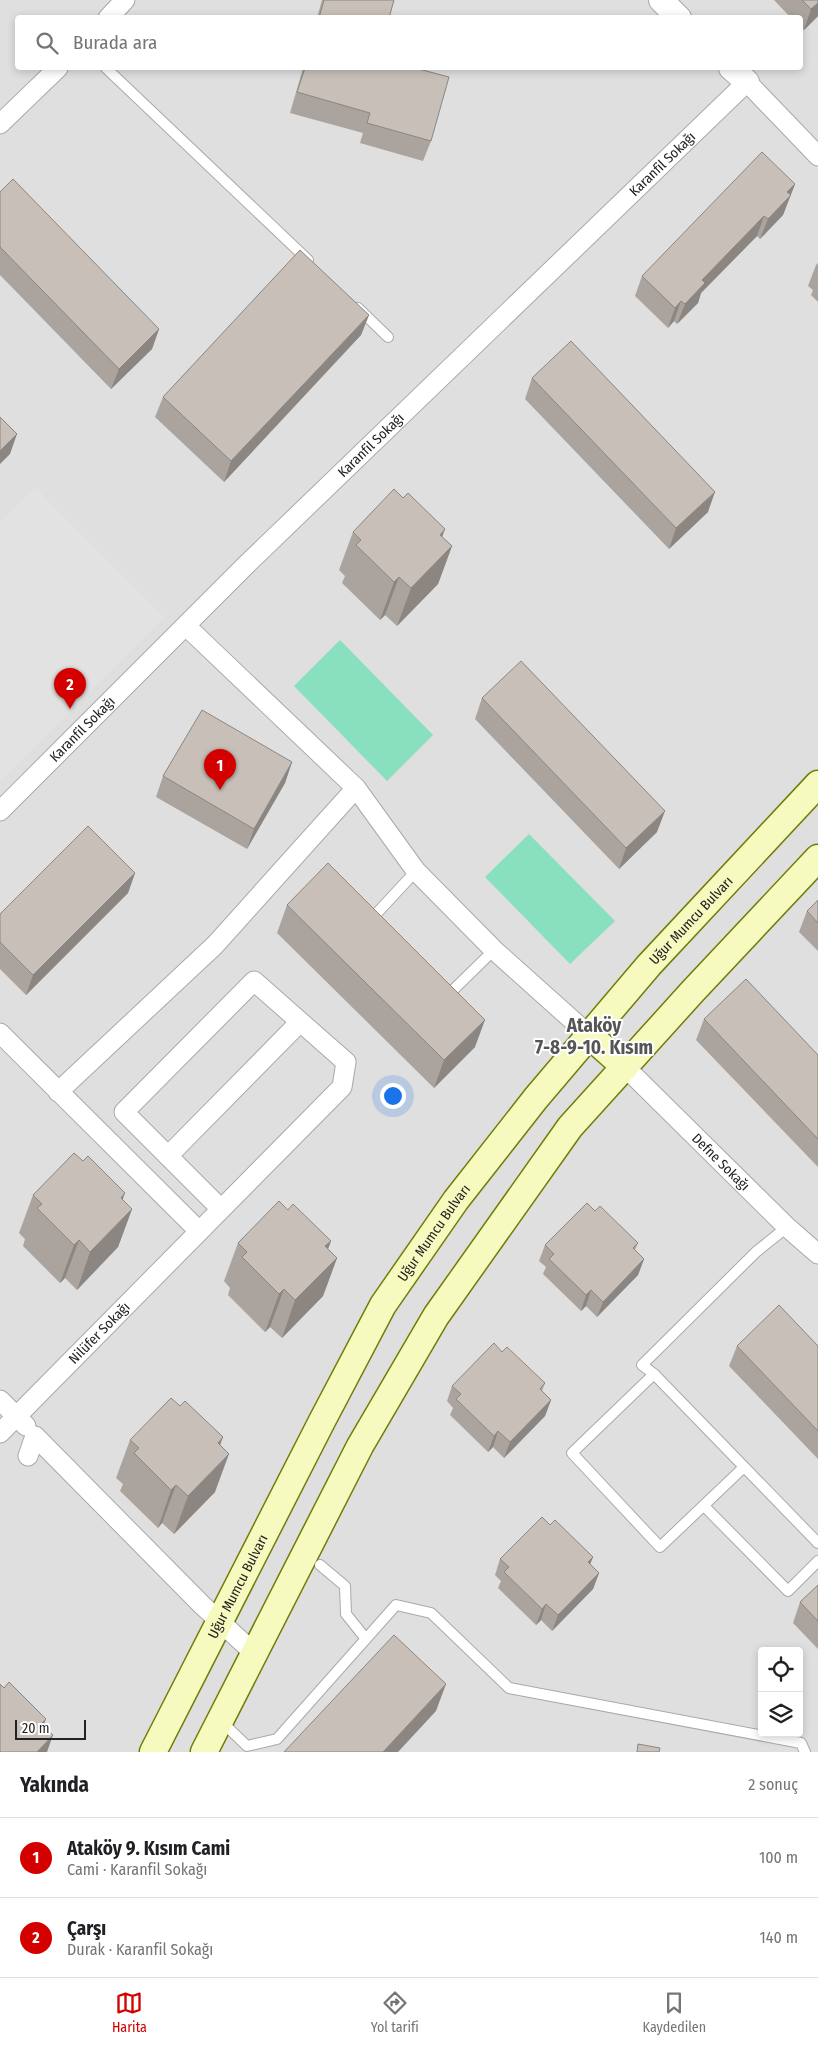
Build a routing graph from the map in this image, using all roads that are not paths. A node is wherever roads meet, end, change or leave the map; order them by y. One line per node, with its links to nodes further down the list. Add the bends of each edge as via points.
1 (125, 0): 3 (street)
2 (661, 0): 4 (street)
3 (111, 15)
4 (676, 15)
5 (56, 70): 8 (street)
6 (108, 70): 10 (lane)
7 (739, 75): 9 (street); 13 (street, Karanfil Sokağı)
8 (0, 124)
9 (818, 156)
10 (314, 265)
11 (348, 298): 12 (lane)
12 (388, 337)
13 (186, 626): 15 (street); 16 (street, Karanfil Sokağı)
14 (818, 784): 24 (main road, Uğur Mumcu Bulvarı)
15 (356, 788): 18 (street); 26 (street, via 215,945)
16 (0, 811)
17 (818, 858): 25 (main road)
18 (416, 871): 19 (lane); 20 (street)
19 (377, 913)
20 (494, 950): 21 (lane); 24 (street)
21 (449, 994)
22 (300, 1022): 27 (street); 27 (street, via 254,981 124,1112); 28 (street, Nilüfer Sokağı, via 346,1062 342,1087)
23 (0, 1033): 26 (street)
24 (589, 1035): 25 (main road); 43 (main road, Uğur Mumcu Bulvarı, via 456,1200 383,1304)
25 (625, 1067): 29 (street, Defne Sokağı); 45 (main road, via 570,1127 436,1316 360,1446)
26 (58, 1092): 30 (street)
27 (168, 1156): 28 (street)
28 (221, 1209): 30 (street, Nilüfer Sokağı)
29 (787, 1227): 31 (street, Defne Sokağı); 32 (lane, via 756,1252 642,1365)
30 (199, 1231): 34 (street, Nilüfer Sokağı)
31 (818, 1254)
32 (654, 1374): 38 (lane); 39 (lane, via 572,1453 660,1548)
33 (0, 1400): 34 (street)
34 (17, 1417): 35 (street, Nilüfer Sokağı); 36 (street)
35 (0, 1433)
36 (36, 1436): 37 (street); 43 (street)
37 (28, 1456)
38 (744, 1467): 39 (lane); 40 (lane)
39 (704, 1506): 41 (lane, via 788,1590)
40 (818, 1542)
41 (818, 1561)
42 (320, 1565): 44 (lane, via 345,1586 346,1614)
43 (220, 1621): 45 (street); 47 (main road, Uğur Mumcu Bulvarı)
44 (366, 1639): 46 (lane, via 277,1739 247,1746); 49 (lane, via 396,1605 431,1613 508,1688 801,1743)
45 (254, 1653): 46 (main road)
46 (220, 1720): 48 (main road)
47 (154, 1752)
48 (204, 1752)
49 (805, 1752)

